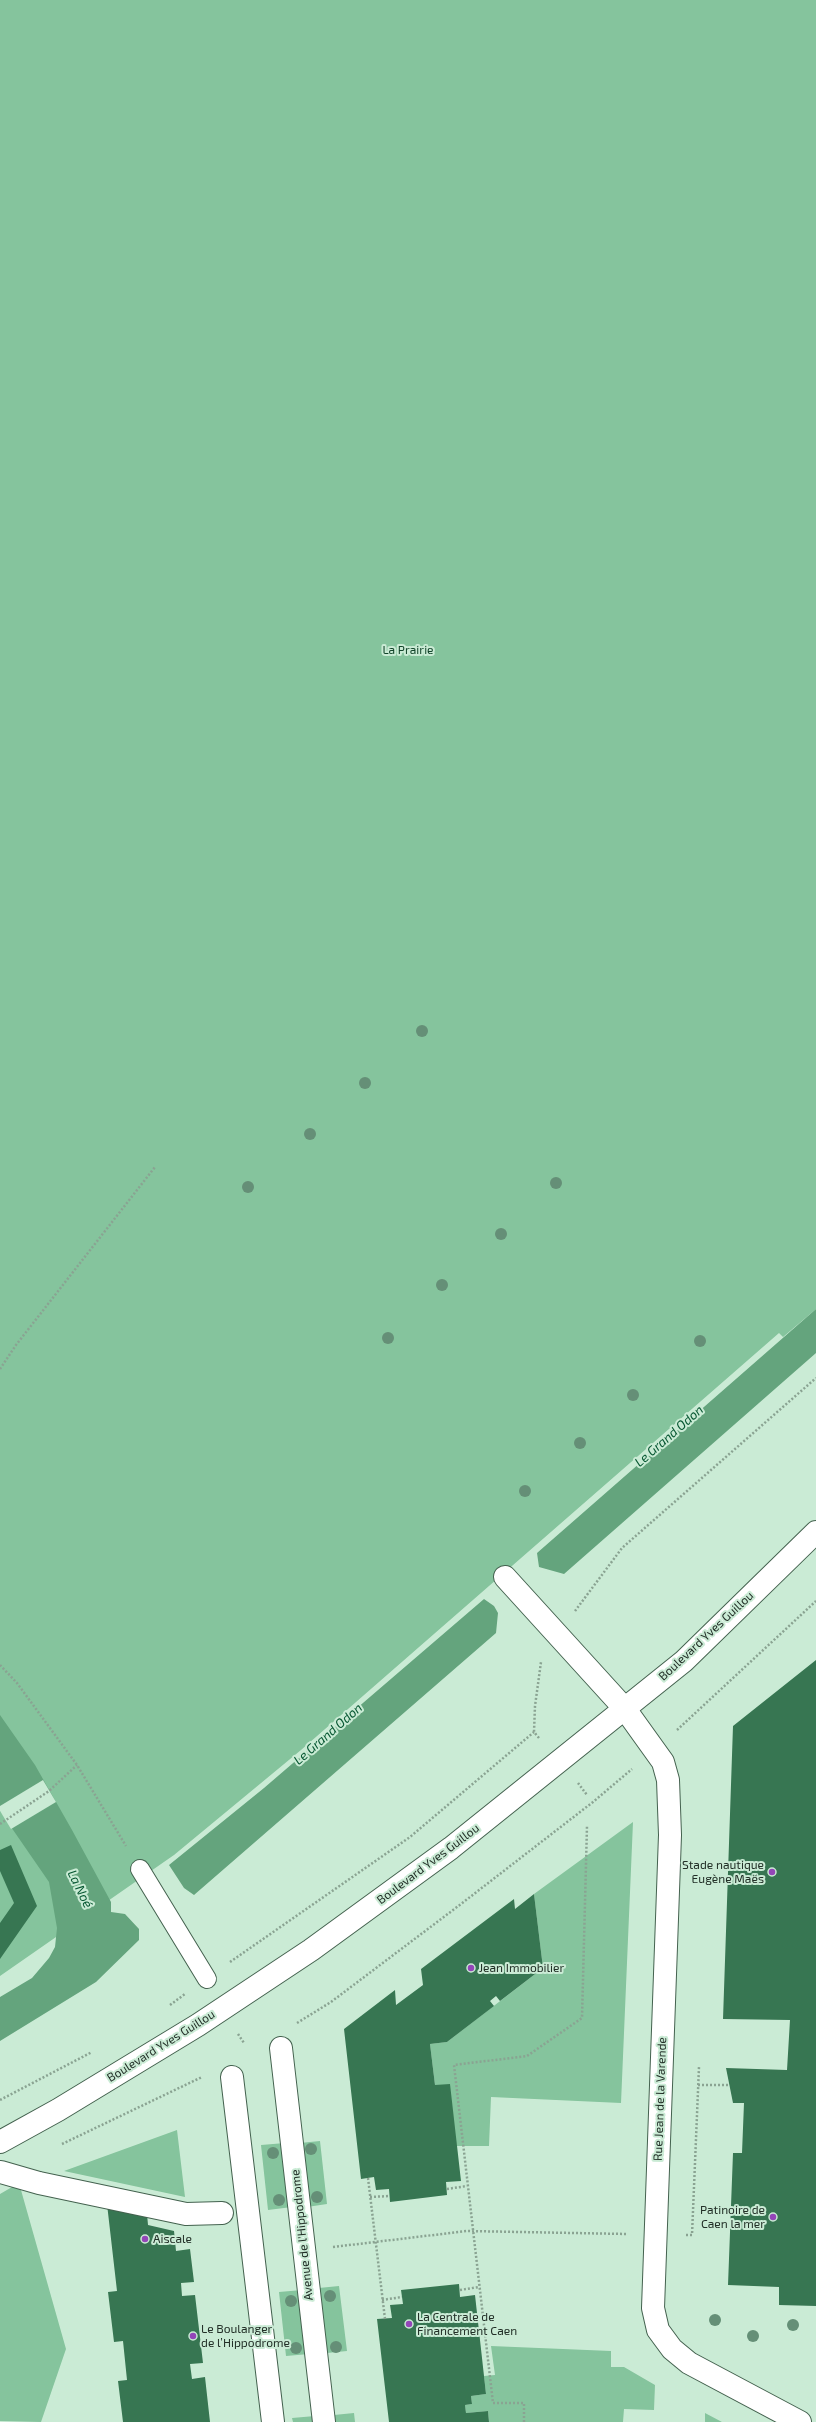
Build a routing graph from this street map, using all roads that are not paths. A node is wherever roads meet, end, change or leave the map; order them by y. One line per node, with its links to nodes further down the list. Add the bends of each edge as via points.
1 (816, 1532): 3 (street, Boulevard Yves Guillou, via 684,1661)
2 (505, 1577): 3 (street, Rue Jean de la Varende)
3 (625, 1709): 8 (street, Boulevard Yves Guillou, via 451,1848 311,1950 198,2025); 13 (street, Rue Jean de la Varende, via 664,1762 668,1780 670,1835 654,2234 653,2308 658,2330 672,2349 689,2363)
4 (143, 1873): 5 (lane)
5 (207, 1979)
6 (281, 2048): 12 (street, Avenue de l'Hippodrome)
7 (232, 2077): 11 (street)
8 (0, 2142)
9 (1, 2172): 10 (street, via 39,2183 186,2214)
10 (222, 2213)
11 (273, 2422)
12 (324, 2422)
13 (800, 2422)

